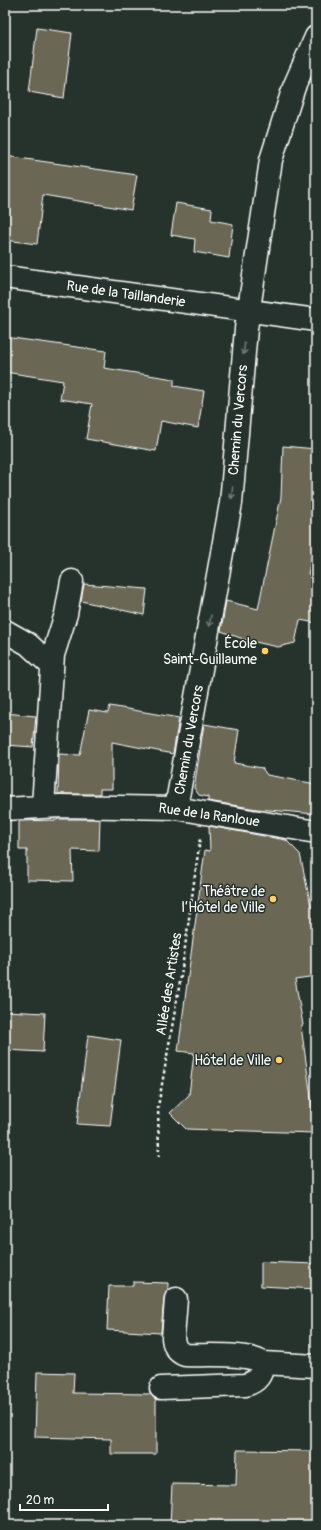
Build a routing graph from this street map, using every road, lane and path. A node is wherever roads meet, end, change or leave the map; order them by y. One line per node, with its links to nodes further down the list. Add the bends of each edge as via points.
1 (316, 37): 3 (street, Chemin du Vercors, via 294,88 272,160)
2 (5, 278): 3 (street, Rue de la Taillanderie)
3 (248, 310): 4 (street, Rue de la Taillanderie); 9 (street, Chemin du Vercors, one-way to 9, via 231,503)
4 (316, 320)
5 (72, 582): 7 (street)
6 (5, 631): 7 (street, via 28,644)
7 (52, 666): 8 (street, via 52,740)
8 (43, 806): 9 (street, Rue de la Ranloue); 10 (street, Rue de la Ranloue)
9 (176, 808): 11 (street, Rue de la Ranloue)
10 (5, 809)
11 (204, 813): 12 (street, Rue de la Ranloue); 13 (path, Allée des Artistes, via 181,976 158,1107)
12 (316, 832)
13 (159, 1157)
14 (176, 1298): 15 (street, via 173,1338 180,1353 247,1357)
15 (264, 1363): 16 (street); 17 (street, via 258,1378 245,1385)
16 (316, 1366)
17 (161, 1388)

